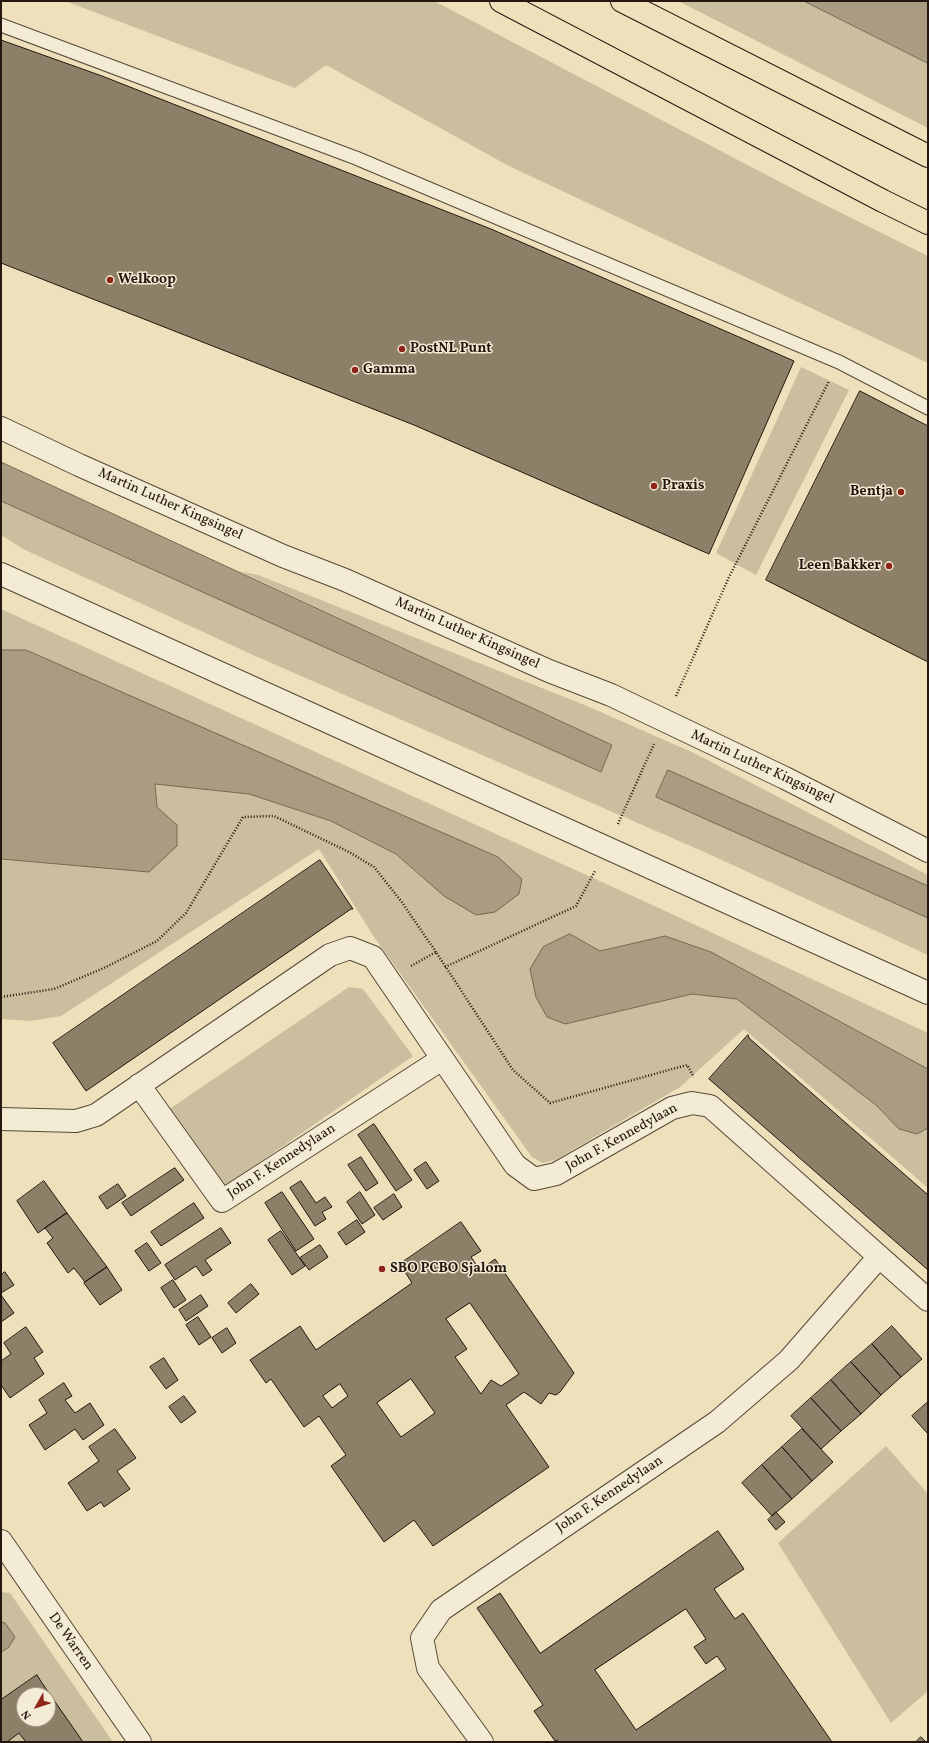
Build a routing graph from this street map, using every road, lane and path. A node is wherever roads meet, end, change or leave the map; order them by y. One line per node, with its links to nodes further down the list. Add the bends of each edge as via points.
1 (501, 1): 5 (highway, via 883,202)
2 (622, 1): 4 (highway)
3 (1, 25): 6 (lane, via 356,158)
4 (928, 156)
5 (928, 223)
6 (839, 362): 7 (lane); 10 (path, via 729,577)
7 (928, 408)
8 (1, 428): 10 (street, Martin Luther Kingsingel, via 223,529 549,671 611,695)
9 (1, 574): 11 (street)
10 (664, 722): 11 (path); 12 (street, Martin Luther Kingsingel, via 786,778)
11 (607, 848): 14 (path, via 576,906); 16 (street)
12 (928, 851)
13 (436, 952): 14 (path); 15 (path); 17 (path, via 401,900 374,867 349,852 274,816 243,818 186,913 157,941 104,968 54,989)
14 (446, 967): 20 (path, via 513,1070 550,1103 687,1065)
15 (388, 980): 18 (street, John F. Kennedylaan); 19 (street, John F. Kennedylaan, via 373,957 350,948 330,956)
16 (928, 993)
17 (1, 997)
18 (442, 1059): 19 (street, John F. Kennedylaan, via 222,1201); 20 (street, John F. Kennedylaan, via 515,1165 534,1179 556,1174 672,1108 692,1103)
19 (140, 1085): 21 (street, John F. Kennedylaan, via 96,1115 76,1122)
20 (710, 1106): 22 (street)
21 (1, 1119)
22 (878, 1258): 23 (street); 26 (street, John F. Kennedylaan, via 789,1360 717,1422 441,1610 422,1638 428,1668)
23 (928, 1300)
24 (2, 1545): 25 (street, De Warren)
25 (140, 1742)
26 (482, 1742)

